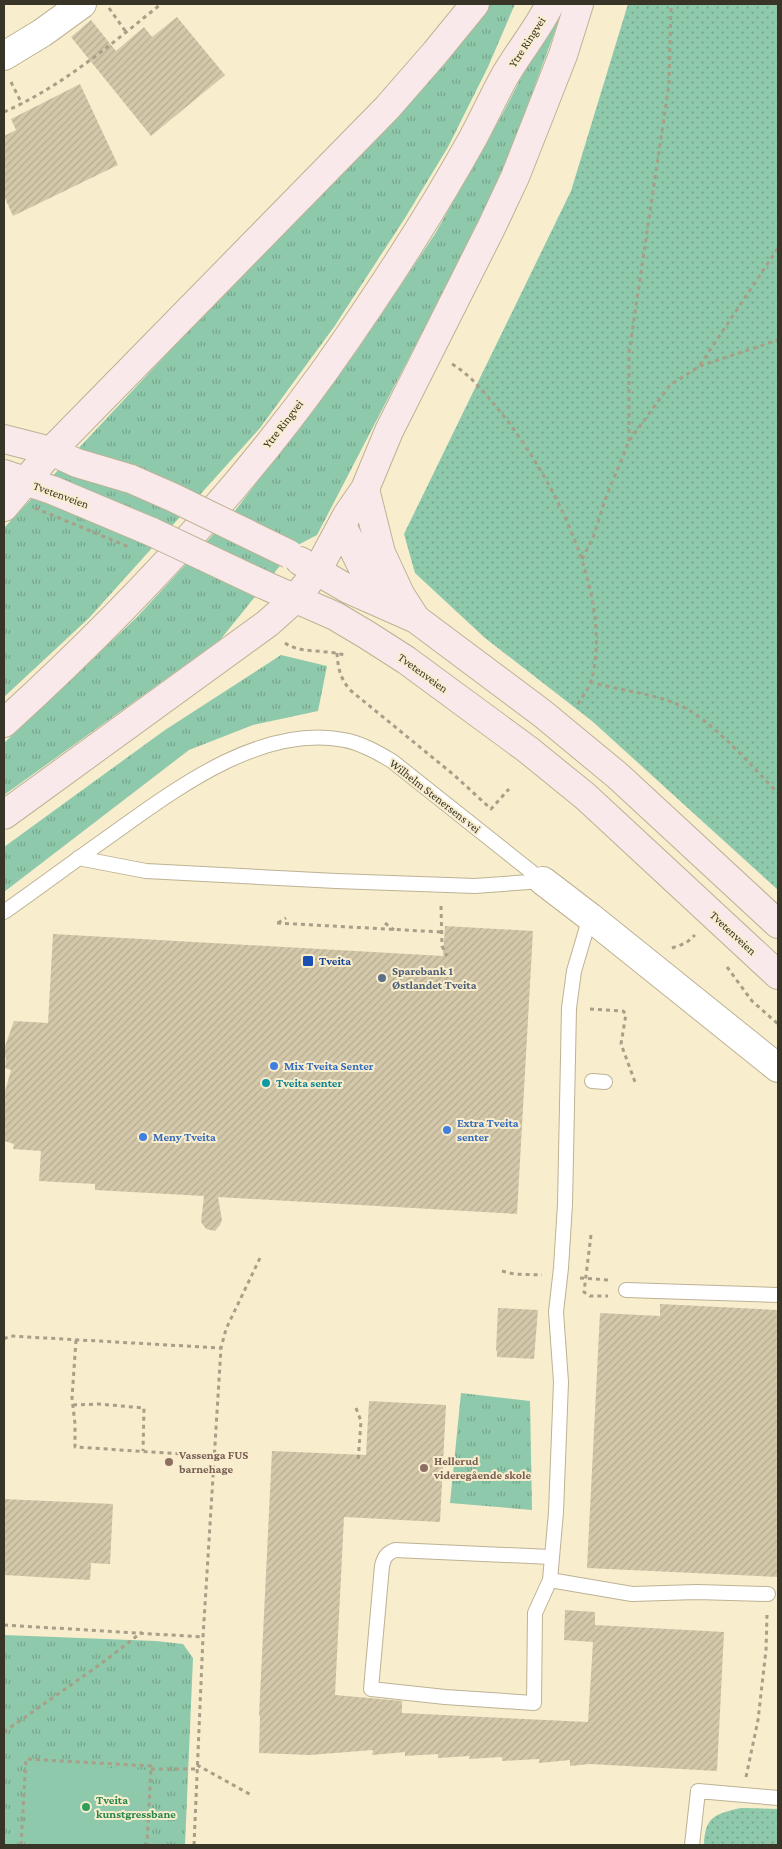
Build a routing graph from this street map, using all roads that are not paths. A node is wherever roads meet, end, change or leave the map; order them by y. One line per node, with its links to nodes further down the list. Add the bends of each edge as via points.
1 (82, 4): 6 (street)
2 (474, 4): 9 (main road, via 387,108)
3 (529, 4): 7 (main road, Ytre Ringvei)
4 (550, 4): 7 (main road, Ytre Ringvei)
5 (579, 4): 11 (main road, via 563,56 515,177 389,431)
6 (6, 65)
7 (503, 79): 18 (main road, Ytre Ringvei, via 474,137 413,239 360,320 296,408 181,546 85,646)
8 (4, 439): 9 (main road)
9 (51, 451): 10 (main road); 14 (main road, bridge, via 172,497)
10 (14, 478): 12 (main road); 15 (main road, Tvetenveien, bridge, via 129,522)
11 (365, 489): 13 (main road); 17 (main road, via 380,553)
12 (4, 508)
13 (342, 525): 14 (main road); 16 (main road, via 365,573)
14 (317, 571): 15 (main road); 16 (main road)
15 (296, 598): 19 (main road, via 268,623); 25 (main road, Tvetenveien, via 335,616 406,660 528,749 584,796)
16 (388, 605): 17 (main road)
17 (416, 619): 24 (main road, via 618,776)
18 (4, 723)
19 (4, 815)
20 (78, 858): 21 (lane, via 146,871 336,882 475,886); 21 (lane, Wilhelm Stenersens vei, via 160,800 231,759 287,740 343,739 392,761); 22 (lane, Wilhelm Stenersens vei)
21 (543, 881): 23 (street, Wilhelm Stenersens vei)
22 (4, 912)
23 (590, 917): 26 (street, Wilhelm Stenersens vei); 29 (lane, via 574,971 569,1008 565,1204 556,1312 561,1382)
24 (778, 924)
25 (778, 975)
26 (778, 1068)
27 (626, 1290): 28 (lane)
28 (778, 1295)
29 (551, 1557): 30 (lane); 30 (lane, via 389,1552 382,1566 371,1689 534,1703 535,1613)
30 (550, 1580): 31 (lane, via 632,1594)
31 (768, 1594)
32 (778, 1798): 33 (lane, via 698,1790)
33 (692, 1845)

